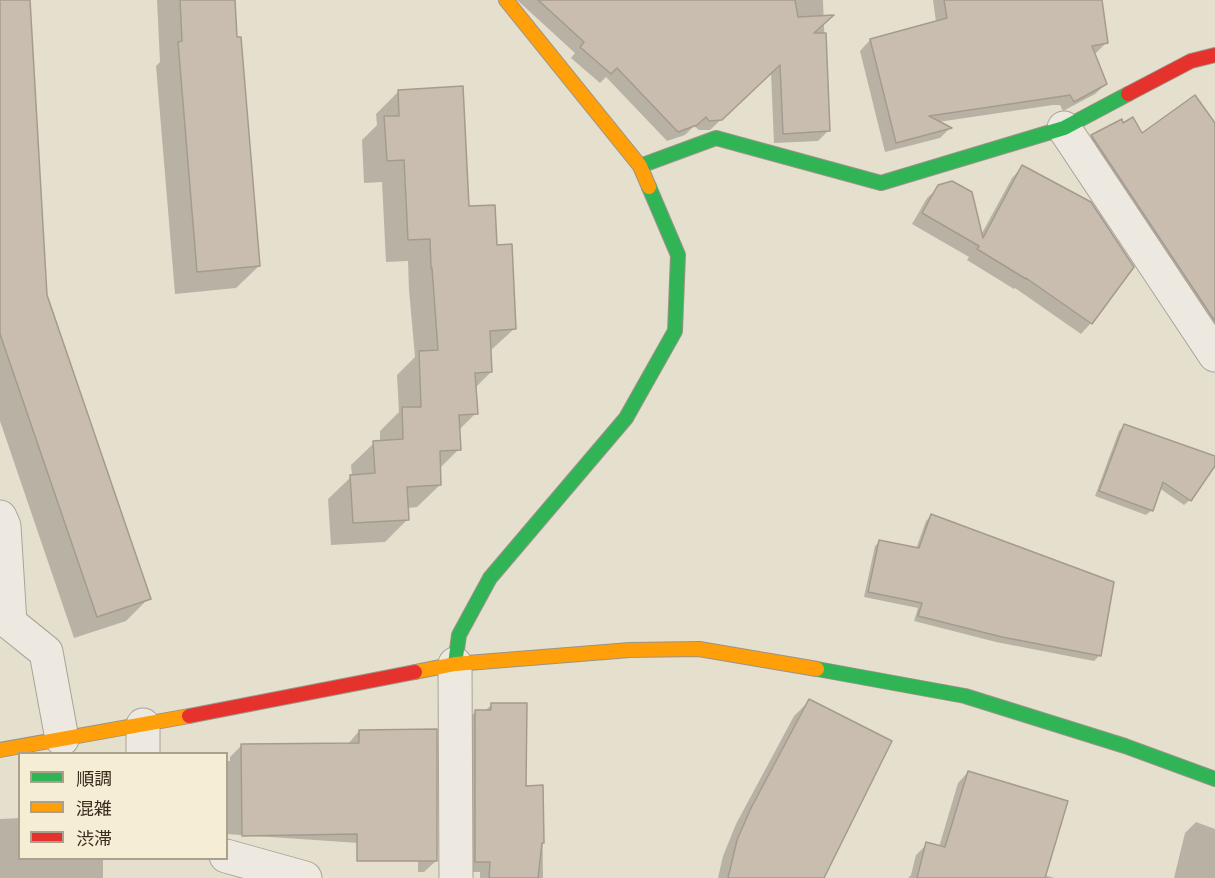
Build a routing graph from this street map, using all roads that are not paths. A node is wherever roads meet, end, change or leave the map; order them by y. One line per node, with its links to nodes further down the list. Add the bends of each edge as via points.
1 (506, 0): 4 (street)
2 (1215, 55): 3 (street, via 1191,61)
3 (1064, 128): 4 (street, via 881,183 716,138); 5 (street)
4 (640, 166): 7 (street, via 678,255 675,331 626,418 490,578 459,635)
5 (1215, 355)
6 (0, 517): 8 (street, via 4,526 10,623 46,652)
7 (455, 664): 9 (street); 11 (street, via 630,650 699,649 965,696); 14 (street)
8 (62, 739): 9 (street); 10 (street)
9 (143, 739)
10 (0, 750)
11 (1215, 779)
12 (228, 857): 13 (street)
13 (305, 878)
14 (456, 878)

